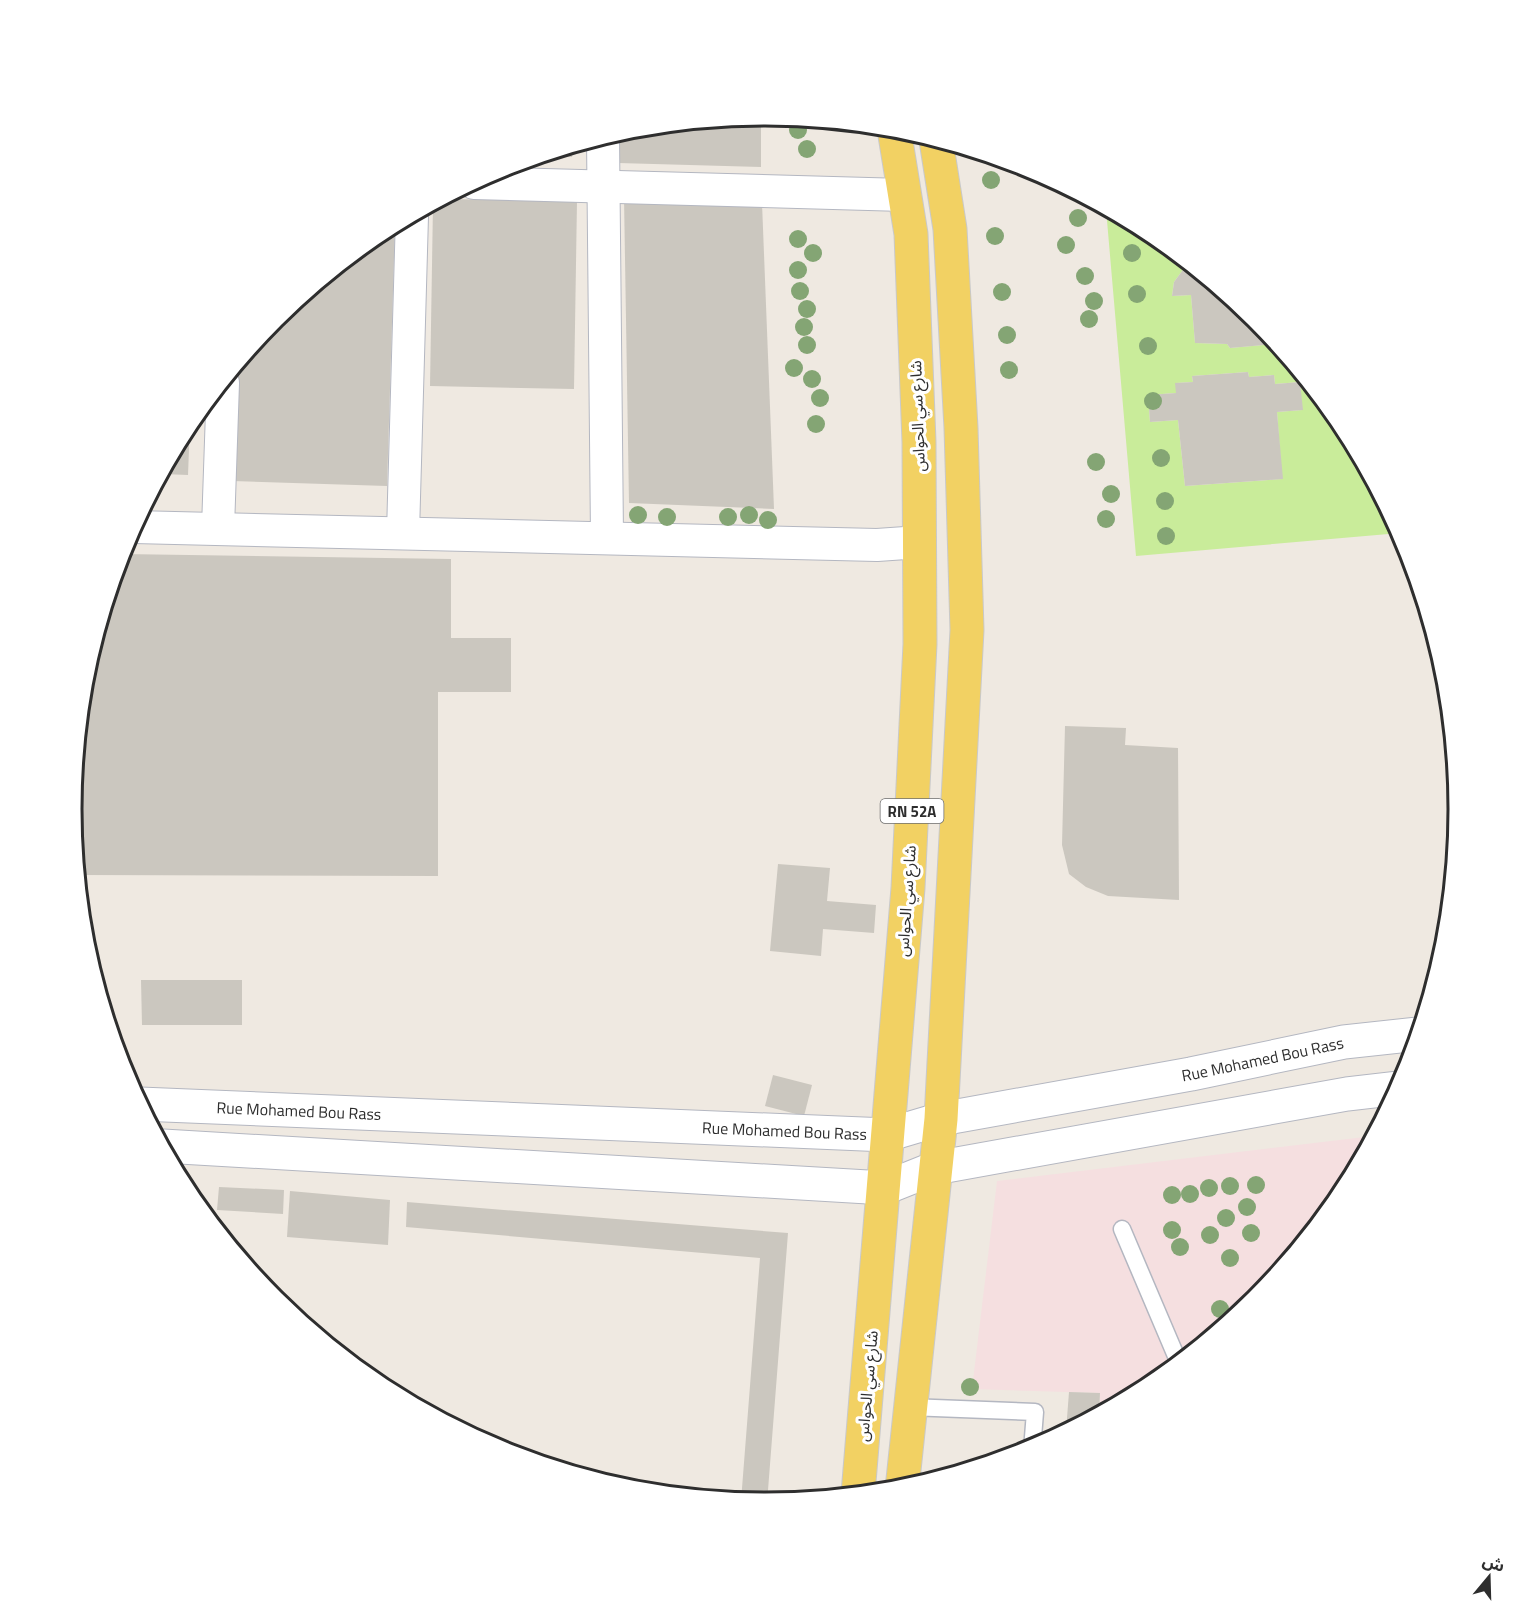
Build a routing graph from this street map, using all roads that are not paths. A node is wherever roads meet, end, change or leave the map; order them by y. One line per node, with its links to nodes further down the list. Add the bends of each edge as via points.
1 (896, 139): 6 (main road, شارع سي الحواس / RN 52A)
2 (603, 147): 5 (street)
3 (937, 149): 17 (main road, RN 52A, via 950,229 967,630)
4 (492, 184): 5 (street)
5 (605, 187): 6 (street); 12 (street)
6 (904, 195): 13 (main road, شارع سي الحواس / RN 52A, via 911,234)
7 (412, 226): 11 (street)
8 (223, 396): 10 (street)
9 (144, 527): 10 (street)
10 (218, 528): 11 (street)
11 (403, 533): 12 (street)
12 (607, 537): 13 (street, via 877,545)
13 (920, 542): 18 (main road, شارع سي الحواس / RN 52A, via 921,644 908,888)
14 (1410, 1035): 17 (street, Rue Mohamed Bou Rass, via 1344,1042)
15 (1389, 1089): 20 (street)
16 (149, 1104): 18 (street, Rue Mohamed Bou Rass)
17 (941, 1119): 18 (street, Rue Mohamed Bou Rass); 20 (main road, RN 52A)
18 (887, 1135): 21 (main road, شارع سي الحواس / RN 52A)
19 (172, 1146): 21 (street)
20 (936, 1168): 21 (street); 24 (main road, RN 52A)
21 (885, 1188): 27 (main road, شارع سي الحواس / RN 52A)
22 (1122, 1228): 23 (lane)
23 (1176, 1355)
24 (909, 1407): 25 (lane, via 1035,1412); 26 (main road, RN 52A)
25 (1033, 1438)
26 (903, 1478)
27 (859, 1486)

